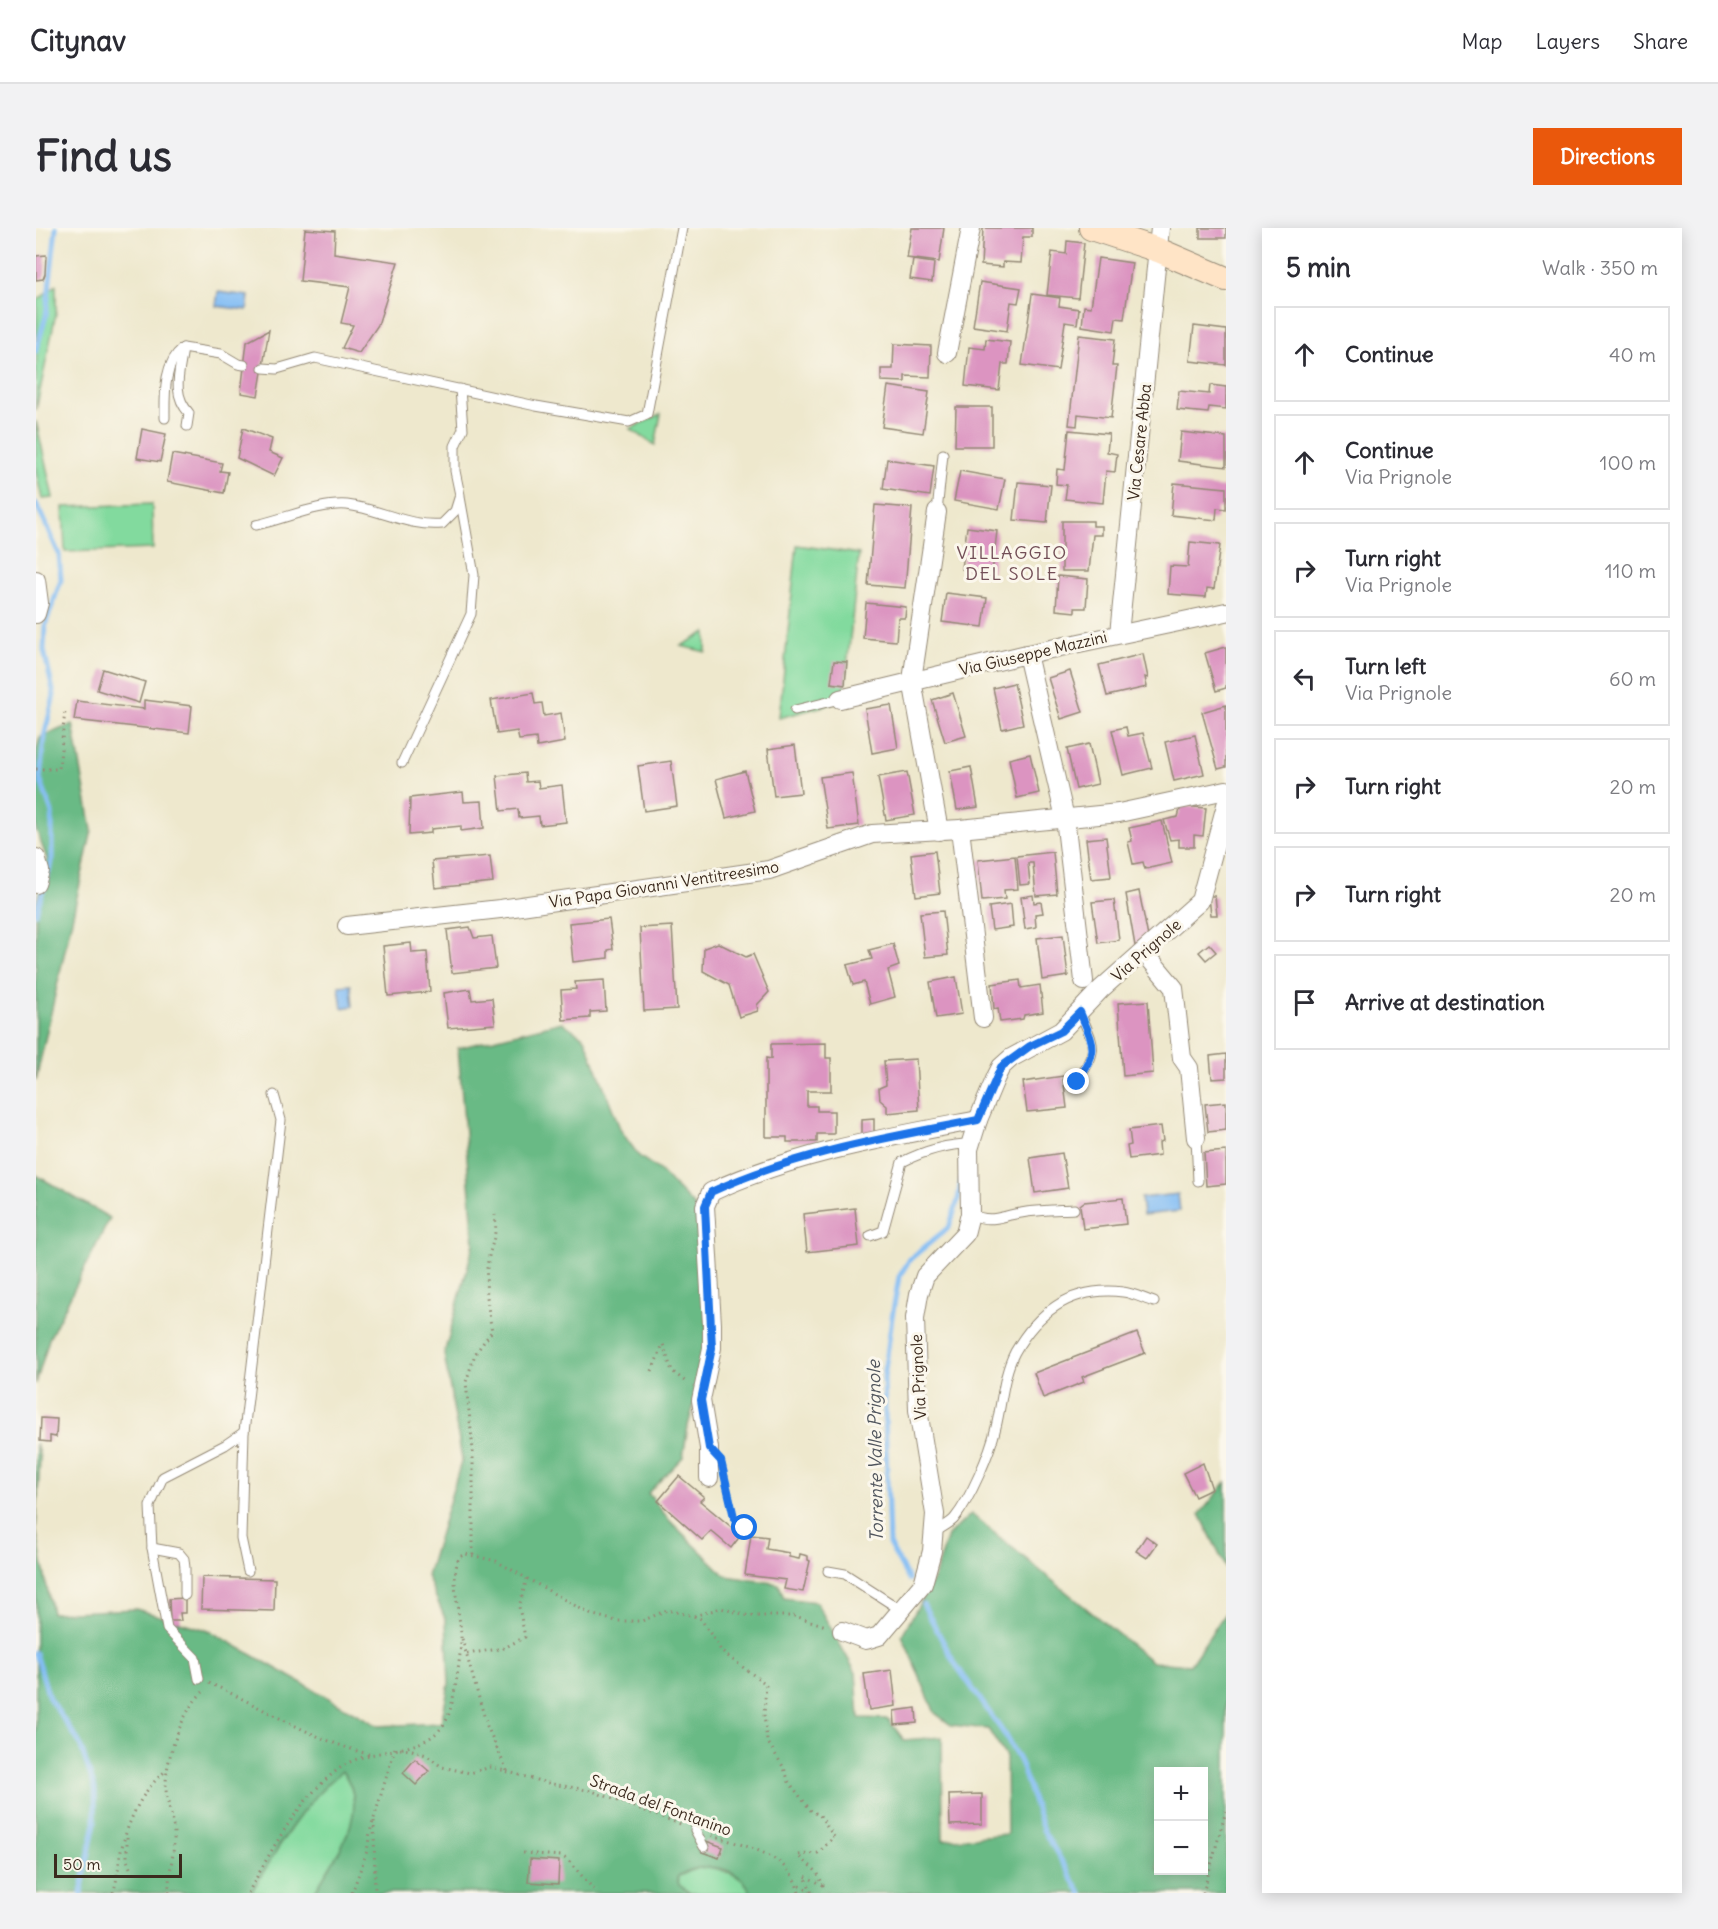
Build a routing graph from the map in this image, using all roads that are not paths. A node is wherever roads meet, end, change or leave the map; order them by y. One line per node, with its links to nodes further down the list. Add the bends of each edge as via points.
1 (682, 228): 11 (lane, via 647,414 629,422)
2 (971, 228): 8 (street)
3 (1091, 228): 4 (street)
4 (1122, 232): 5 (street)
5 (1159, 239): 6 (street); 21 (street, Via Cesare Abba)
6 (1226, 279)
7 (183, 348): 9 (lane, via 221,354); 12 (lane, via 171,360); 13 (lane, via 177,384 178,396 189,413)
8 (947, 353)
9 (244, 365)
10 (263, 368): 11 (lane, via 277,369 315,358)
11 (460, 389): 15 (lane, via 463,429 455,446 455,471)
12 (165, 418)
13 (187, 426)
14 (943, 454): 16 (lane)
15 (460, 495): 17 (lane, via 455,511 442,524 422,526 347,505 319,507); 26 (lane, via 474,575 471,614)
16 (937, 512): 23 (street)
17 (256, 525)
18 (36, 580): 20 (street)
19 (1226, 612): 21 (street, Via Giuseppe Mazzini)
20 (36, 614)
21 (1119, 634): 22 (street, Via Giuseppe Mazzini)
22 (1027, 654): 23 (street, Via Giuseppe Mazzini); 29 (street)
23 (912, 680): 24 (street, Via Giuseppe Mazzini); 31 (street)
24 (840, 699): 25 (lane)
25 (795, 710)
26 (402, 763)
27 (1226, 790): 29 (street, Via Papa Giovanni Ventitreesimo, via 1119,813)
28 (1226, 805): 35 (street, Via Prignole, via 1200,902)
29 (1065, 818): 30 (street, Via Papa Giovanni Ventitreesimo); 36 (street)
30 (960, 829): 31 (street, Via Papa Giovanni Ventitreesimo); 38 (street)
31 (939, 831): 34 (street, Via Papa Giovanni Ventitreesimo, via 872,834 769,870 500,909)
32 (36, 858): 33 (street, via 40,871)
33 (36, 884)
34 (347, 926)
35 (1144, 951): 37 (street, Via Prignole); 42 (street, via 1165,968 1174,988 1182,1058 1189,1068)
36 (1084, 981)
37 (1080, 1012): 39 (lane, via 1094,1048); 41 (street, Via Prignole, via 1061,1031 1030,1046 1001,1067)
38 (983, 1018)
39 (1077, 1082)
40 (274, 1095): 49 (lane, via 281,1120)
41 (978, 1120): 43 (street, Via Prignole); 50 (street, via 873,1140 792,1162 711,1192 705,1206 712,1348 701,1400)
42 (1196, 1138): 44 (lane)
43 (970, 1144): 46 (street, Via Prignole); 47 (lane, via 940,1147 902,1162 883,1231)
44 (1198, 1181)
45 (1074, 1209): 46 (lane, via 984,1220)
46 (970, 1214): 51 (street, Via Prignole, via 965,1234 925,1276 915,1318 918,1410)
47 (870, 1236)
48 (1154, 1302): 51 (lane, via 1124,1292 1088,1293 1064,1299 1043,1315 1015,1353 1003,1387 996,1430 978,1476 953,1520)
49 (244, 1432): 52 (lane, via 163,1477 150,1506); 53 (lane, via 241,1538)
50 (717, 1481)
51 (935, 1532): 56 (street, Via Prignole, via 923,1584)
52 (152, 1548): 55 (lane, via 179,1553 184,1559); 58 (lane, via 167,1629 195,1658)
53 (248, 1571)
54 (828, 1571): 56 (lane, via 845,1574)
55 (185, 1595)
56 (901, 1610): 57 (street, Via Prignole, via 879,1636 866,1640)
57 (842, 1631)
58 (199, 1679)
59 (695, 1830): 60 (lane)
60 (704, 1847)

